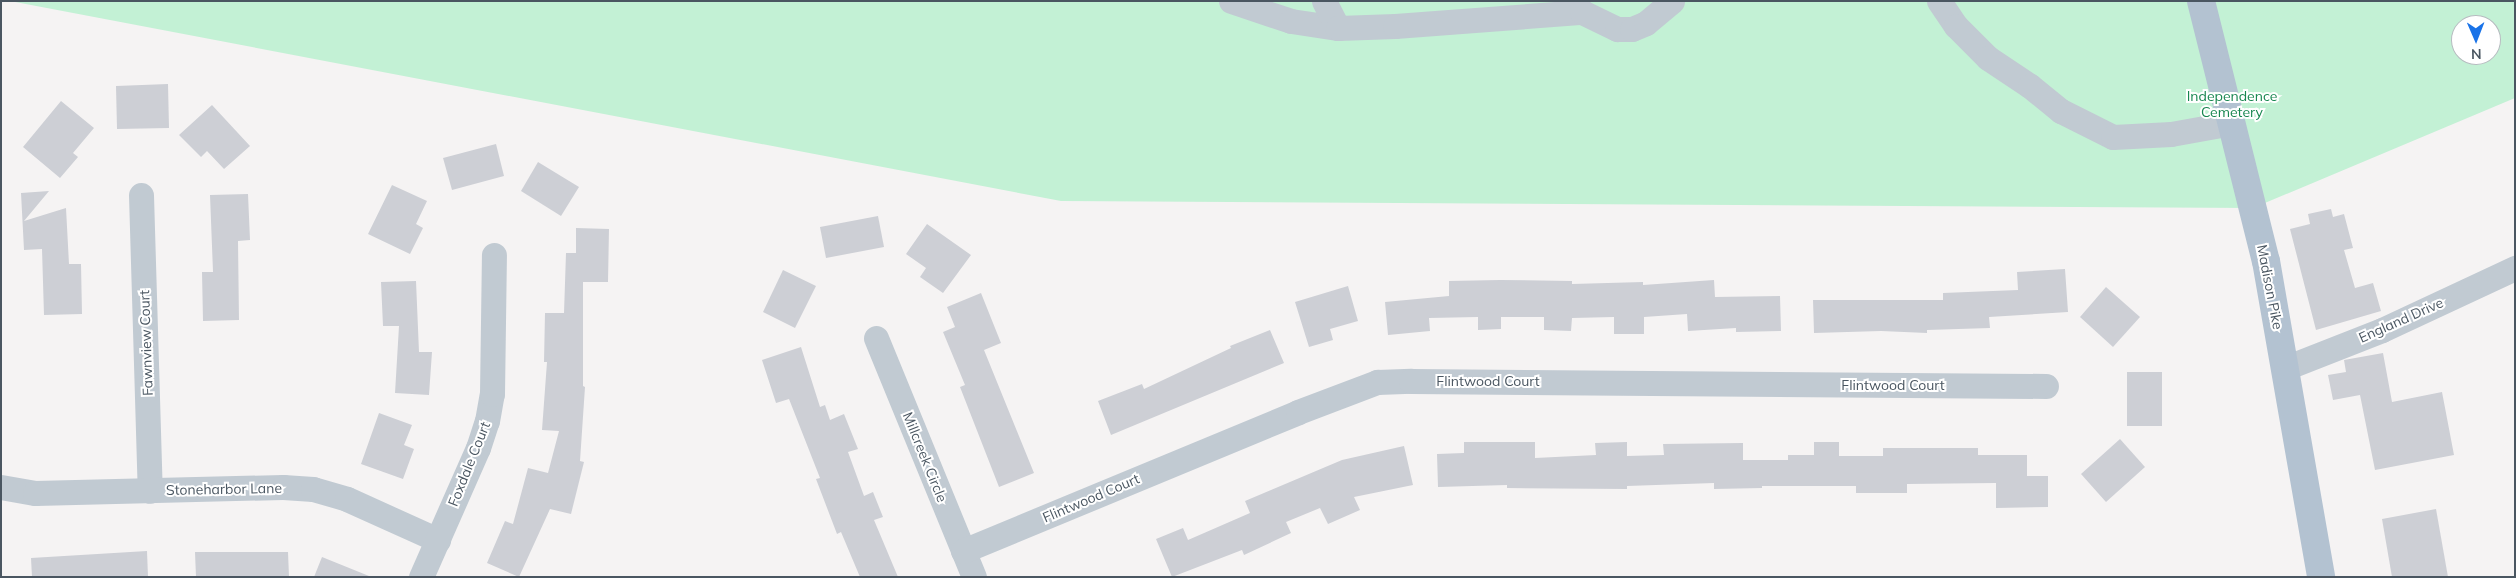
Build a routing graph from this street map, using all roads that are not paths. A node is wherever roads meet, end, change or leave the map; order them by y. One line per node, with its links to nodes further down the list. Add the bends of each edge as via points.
1 (1231, 1): 7 (street, via 1291,21)
2 (1324, 1): 7 (street)
3 (1672, 1): 6 (street, via 1646,23 1632,29 1617,29)
4 (1939, 1): 8 (street, via 1956,26 1988,58 2061,111 2113,137 2172,134)
5 (2201, 1): 8 (main road, Madison Pike)
6 (1586, 7): 7 (street, via 1395,26)
7 (1338, 28)
8 (2232, 123): 13 (main road, Madison Pike, via 2266,261)
9 (141, 195): 16 (street, Fawnview Court)
10 (494, 255): 17 (street, Foxdale Court, via 492,394 487,421)
11 (2515, 268): 13 (street, England Drive, via 2382,330)
12 (876, 338): 18 (street, Millcreek Circle)
13 (2285, 368): 21 (main road, Madison Pike)
14 (2046, 386): 18 (street, Flintwood Court, via 1377,382)
15 (1, 487): 16 (street, Stoneharbor Lane, via 35,493)
16 (150, 491): 17 (street, Stoneharbor Lane, via 313,489 347,499)
17 (438, 540): 19 (street, Foxdale Court)
18 (963, 551): 20 (street, Millcreek Circle)
19 (421, 577)
20 (974, 577)
21 (2321, 577)

